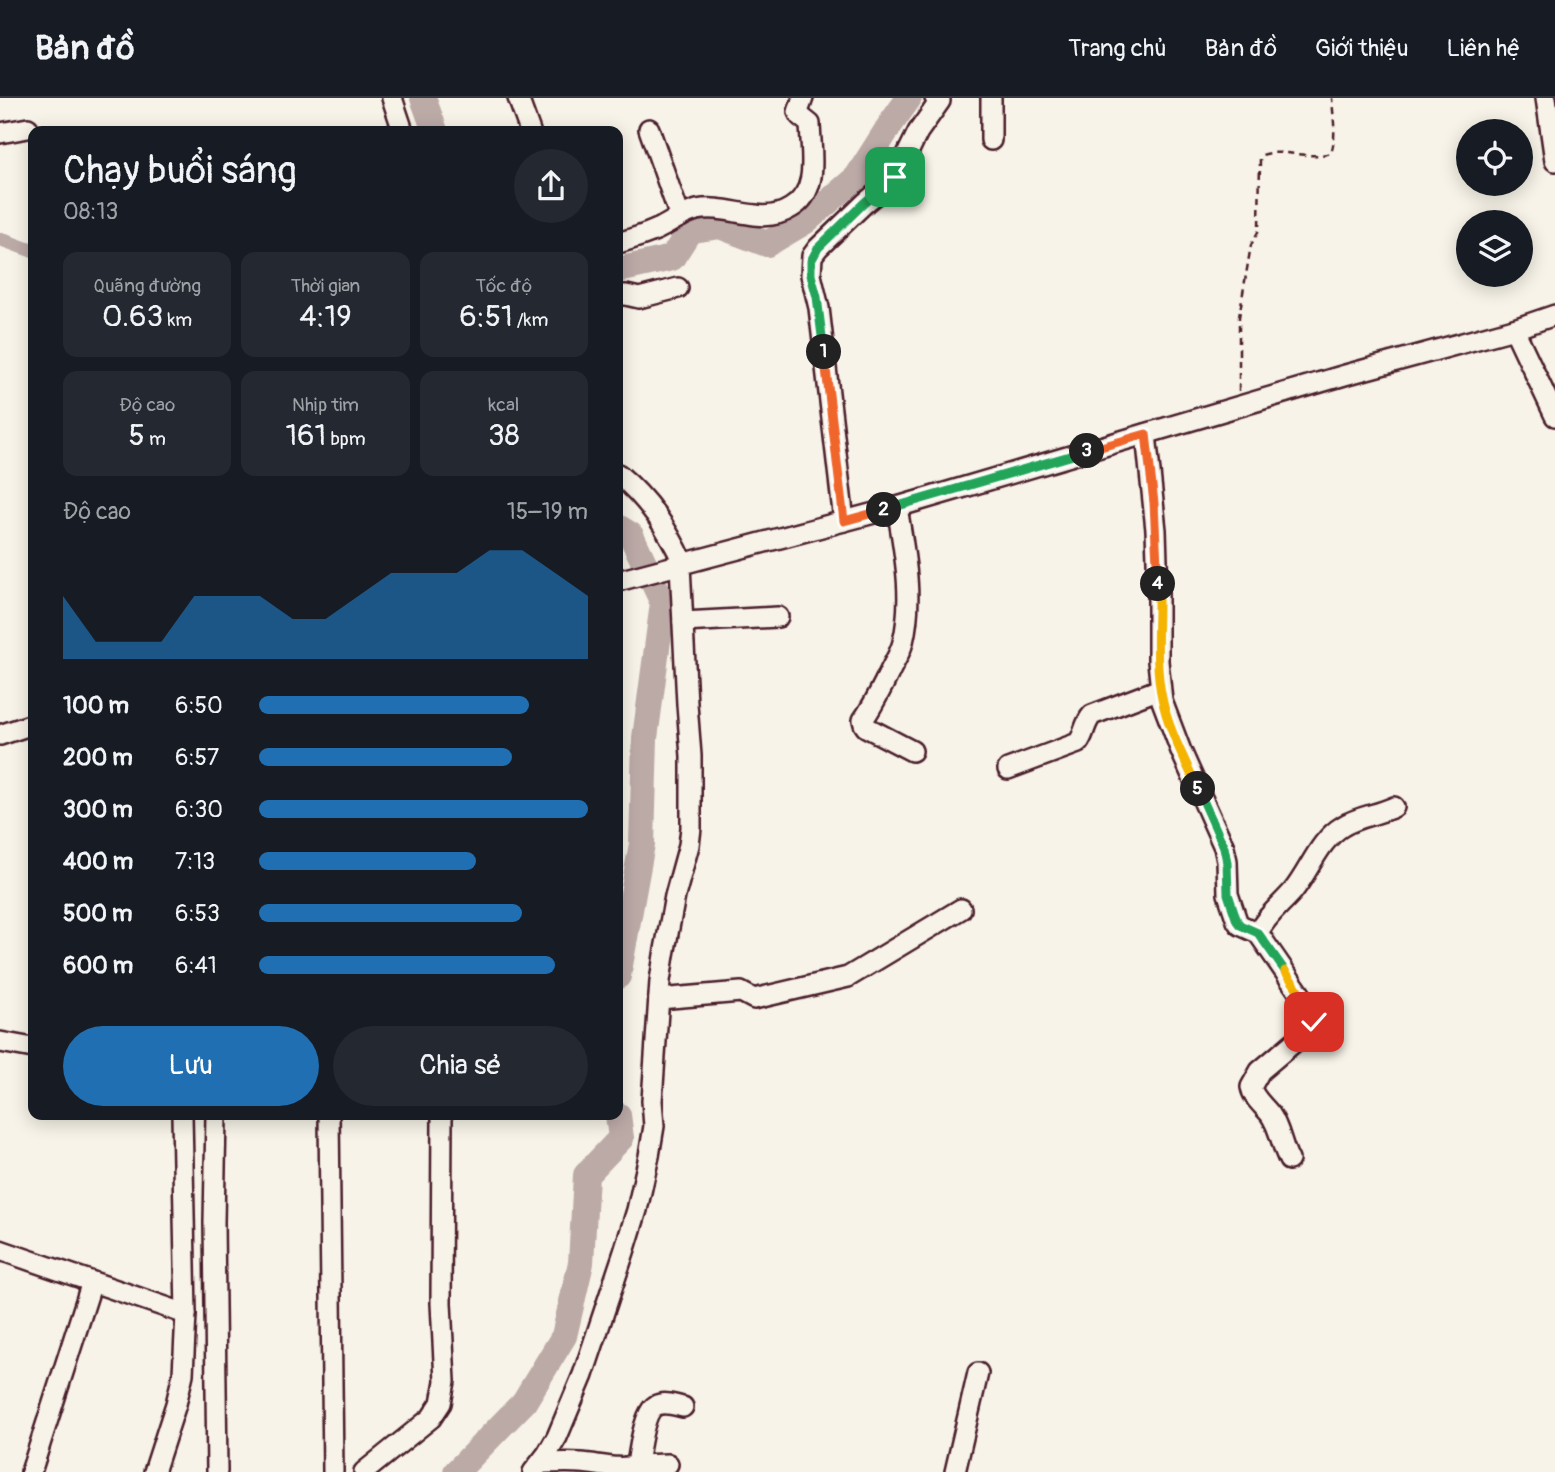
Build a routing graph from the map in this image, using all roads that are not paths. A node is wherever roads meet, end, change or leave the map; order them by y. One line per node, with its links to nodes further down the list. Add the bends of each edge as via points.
1 (392, 98): 7 (street)
2 (517, 98): 8 (street)
3 (803, 98): 14 (street, via 798,112 810,124 811,172 804,198 778,215 709,209)
4 (991, 98): 12 (street)
5 (1546, 98): 13 (street)
6 (939, 99): 24 (street, via 895,177 818,248 811,261)
7 (401, 126)
8 (528, 126)
9 (28, 128): 11 (street)
10 (649, 129): 14 (street)
11 (0, 133)
12 (991, 140)
13 (1555, 161)
14 (680, 216): 15 (street)
15 (623, 241)
16 (678, 288): 17 (street, via 639,298)
17 (623, 295)
18 (1555, 315): 19 (street)
19 (1514, 329): 20 (street); 21 (street)
20 (1555, 416)
21 (1146, 434): 23 (street); 29 (street, via 1156,530)
22 (623, 479): 25 (street, via 654,511 674,544)
23 (897, 506): 24 (street); 32 (street, via 906,565 907,620 902,646 863,720 866,727)
24 (844, 521): 25 (street)
25 (679, 565): 26 (street); 28 (street)
26 (625, 580)
27 (778, 617): 28 (street)
28 (682, 622): 37 (street, via 691,828 668,928)
29 (1160, 690): 33 (street, via 1092,715 1078,743); 36 (street, via 1165,712 1224,847 1228,894 1237,921)
30 (28, 726): 31 (street)
31 (0, 735)
32 (912, 751)
33 (1008, 769)
34 (1394, 807): 36 (street, via 1340,827)
35 (961, 909): 37 (street, via 848,977 754,999 741,992)
36 (1258, 933): 44 (street, via 1314,1014 1312,1027 1261,1071 1251,1087 1276,1124)
37 (659, 999): 52 (street, via 654,1126 637,1210 583,1375 557,1437)
38 (0, 1042): 39 (street)
39 (28, 1047)
40 (182, 1120): 47 (street)
41 (216, 1120): 55 (street)
42 (330, 1120): 56 (street)
43 (442, 1120): 57 (street, via 444,1394 431,1418)
44 (1289, 1160)
45 (0, 1250): 46 (street)
46 (92, 1282): 47 (street); 53 (street)
47 (186, 1314): 54 (street, via 181,1389)
48 (978, 1373): 58 (street)
49 (682, 1407): 51 (street, via 664,1404 651,1410)
50 (668, 1464): 51 (street)
51 (637, 1465): 52 (street, via 579,1463)
52 (537, 1468)
53 (31, 1472)
54 (155, 1472)
55 (217, 1472)
56 (333, 1472)
57 (364, 1472)
58 (955, 1472)

